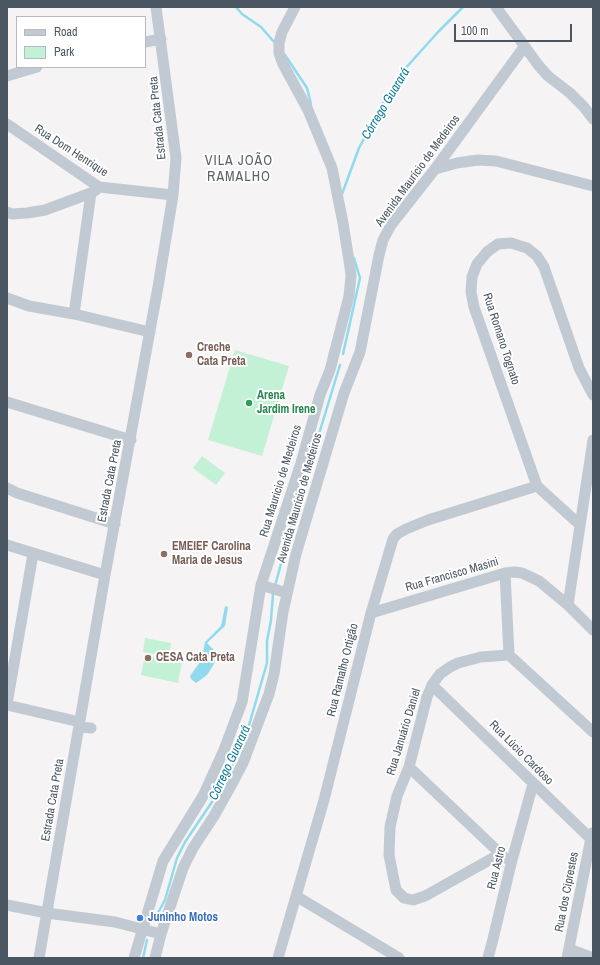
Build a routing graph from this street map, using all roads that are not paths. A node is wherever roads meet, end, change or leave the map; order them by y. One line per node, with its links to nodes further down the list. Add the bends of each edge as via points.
1 (156, 7): 4 (street, Estrada Cata Preta)
2 (295, 7): 31 (street, Rua Mauricio de Medeiros, via 282,32 279,48 283,64 308,110 332,168 351,276 349,296 330,370)
3 (496, 7): 6 (street)
4 (161, 39): 5 (street); 14 (street, Estrada Cata Preta, via 176,158)
5 (146, 42)
6 (524, 47): 9 (street, via 548,76 570,93); 11 (street, Avenida Maurício de Medeiros)
7 (34, 68): 8 (street)
8 (7, 76)
9 (593, 119)
10 (7, 124): 13 (street, Rua Dom Henrique)
11 (435, 169): 12 (street, via 478,160 496,161); 32 (street, Avenida Maurício de Medeiros, via 391,225 383,240 360,352 344,393 298,547)
12 (593, 186)
13 (95, 190): 14 (street, Rua Dom Henrique); 15 (street, via 45,210 27,214); 17 (street)
14 (173, 195): 18 (street, Estrada Cata Preta)
15 (7, 212)
16 (7, 298): 17 (street, via 29,306)
17 (74, 314): 18 (street)
18 (150, 332): 21 (street, Estrada Cata Preta)
19 (593, 395): 23 (street, Rua Romano Tognato, via 580,368 544,267 537,256 527,248 511,243 498,244 477,264 472,277 471,292)
20 (7, 402): 21 (street)
21 (131, 440): 25 (street, Estrada Cata Preta)
22 (593, 440): 26 (street)
23 (537, 486): 26 (street, Rua Romano Tognato); 34 (street, Rua Ramalho Ortigão, via 428,520 397,534 393,539)
24 (7, 488): 25 (street)
25 (115, 524): 30 (street, Estrada Cata Preta)
26 (580, 525): 33 (street)
27 (7, 545): 28 (street)
28 (33, 554): 30 (street); 38 (street)
29 (504, 573): 33 (street, Rua Francisco Masini, via 522,573 530,576); 34 (street, Rua Francisco Masini); 36 (street)
30 (105, 575): 39 (street, Estrada Cata Preta)
31 (261, 585): 32 (street); 50 (street, Rua Mauricio de Medeiros, via 242,702 203,796 163,860)
32 (287, 593): 51 (street, Avenida Maurício de Medeiros, via 269,694 243,763 183,868)
33 (568, 605): 35 (street, Rua Francisco Masini)
34 (371, 613): 47 (street, Rua Ramalho Ortigão, via 324,800)
35 (593, 630)
36 (508, 655): 37 (street, Rua Januário Daniel, via 481,657 458,663 440,674); 41 (street)
37 (432, 685): 42 (street, Rua Januário Daniel); 43 (street, Rua Lúcio Cardoso)
38 (7, 704): 39 (street)
39 (80, 724): 40 (street); 49 (street, Estrada Cata Preta)
40 (91, 728)
41 (593, 732)
42 (408, 767): 45 (street); 45 (street, Rua Januário Daniel, via 397,796 390,827 389,855 396,890 400,895 413,900 425,896)
43 (533, 784): 44 (street, Rua Lúcio Cardoso); 46 (street, Rua Astro)
44 (592, 835): 52 (street, Rua dos Ciprestes)
45 (500, 854): 46 (street)
46 (511, 864): 58 (street, Rua Astro)
47 (296, 896): 56 (street, Rua Ramalho Ortigão); 57 (street)
48 (7, 905): 49 (street)
49 (47, 913): 50 (street, via 115,922); 53 (street, Estrada Cata Preta)
50 (141, 930): 51 (street); 54 (street, Rua Mauricio de Medeiros)
51 (161, 934): 55 (street, Avenida Maurício de Medeiros)
52 (568, 953): 59 (street)
53 (39, 958)
54 (134, 958)
55 (155, 958)
56 (278, 958)
57 (399, 958)
58 (488, 958)
59 (593, 958)

